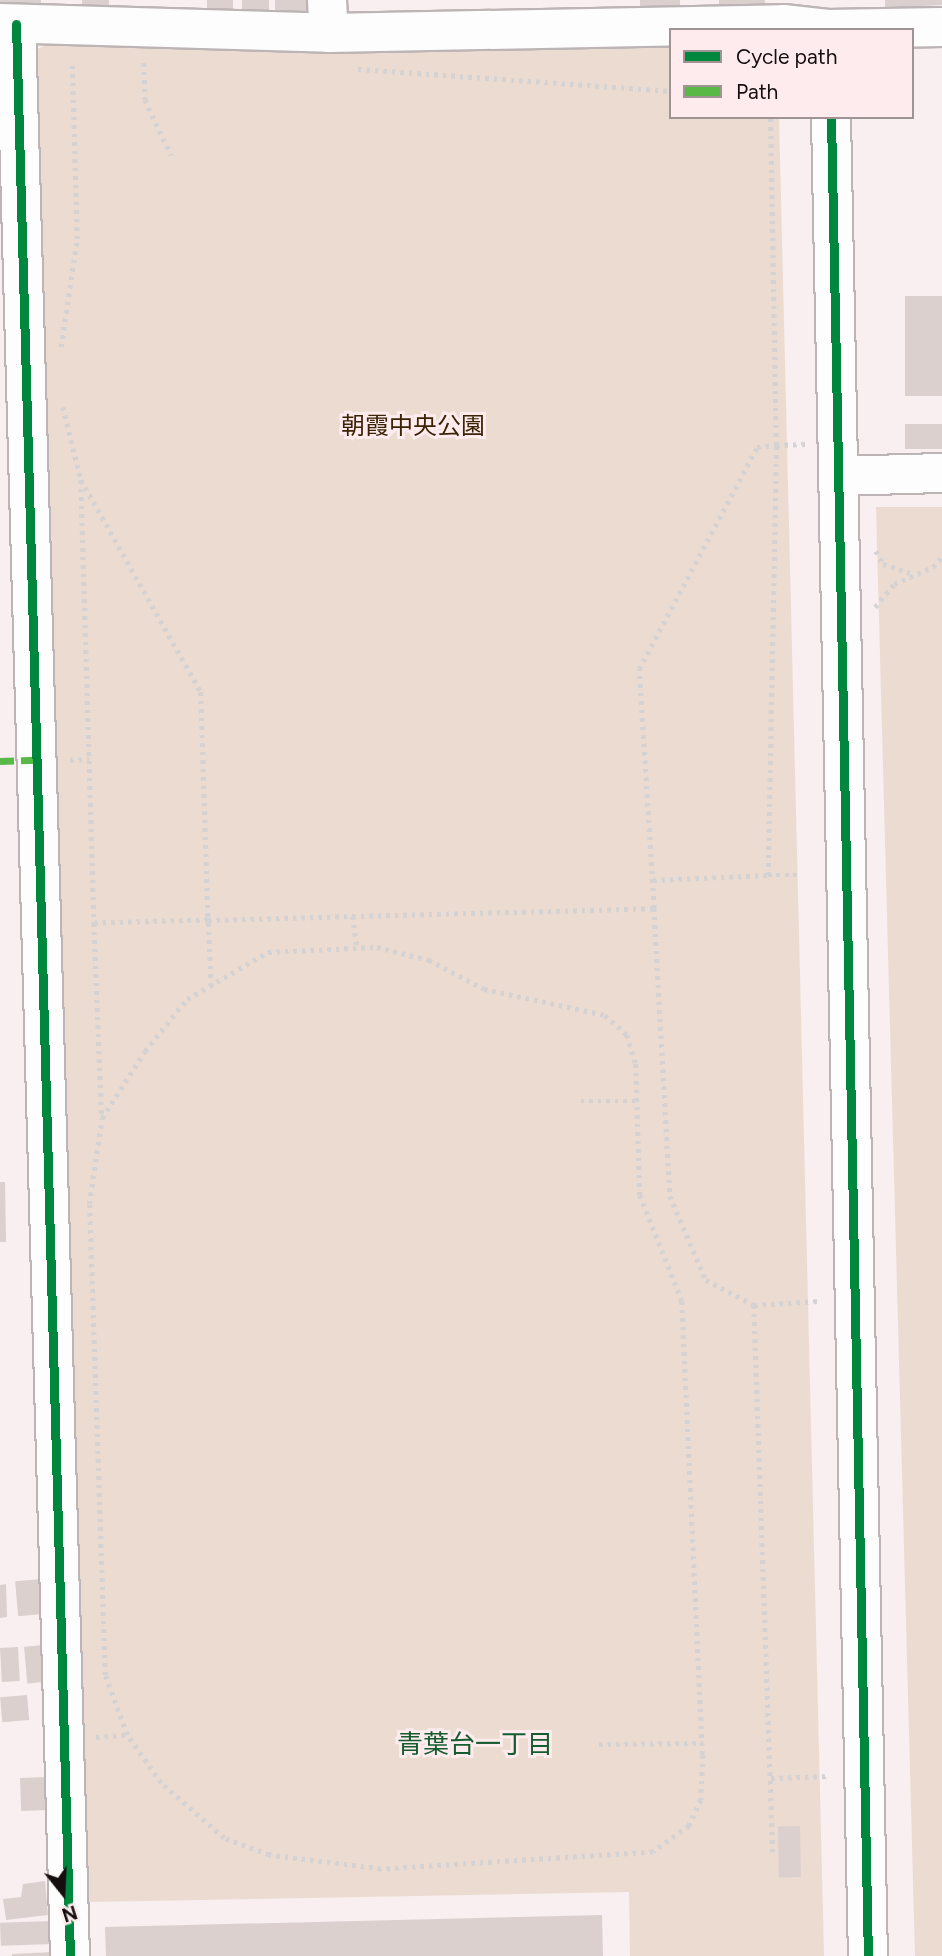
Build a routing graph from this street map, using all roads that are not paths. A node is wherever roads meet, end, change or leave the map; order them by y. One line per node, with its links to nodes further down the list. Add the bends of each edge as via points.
1 (828, 0): 6 (street)
2 (328, 16): 3 (street); 5 (street, via 783,23)
3 (8, 23): 11 (street)
4 (942, 27): 7 (street)
5 (820, 28)
6 (828, 28)
7 (885, 28)
8 (831, 119): 10 (street)
9 (942, 473): 10 (street)
10 (839, 476): 12 (street)
11 (71, 1956)
12 (867, 1956)

